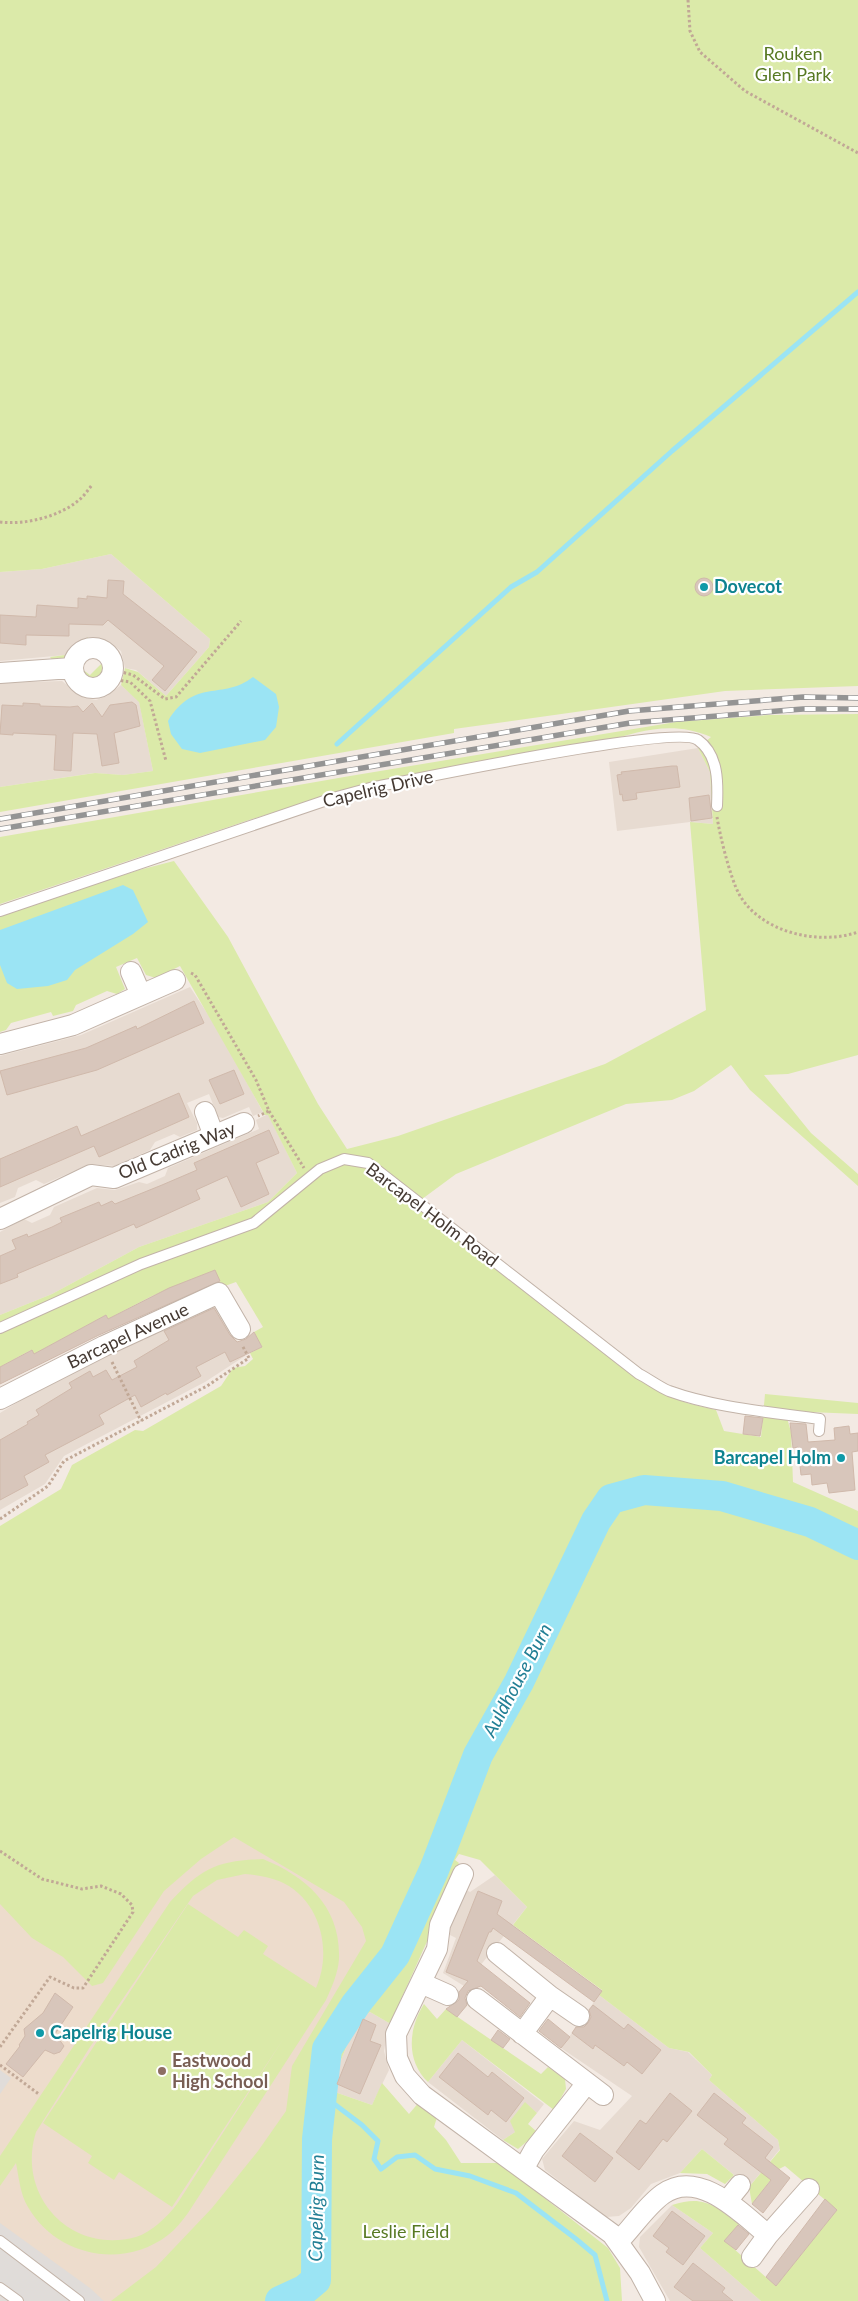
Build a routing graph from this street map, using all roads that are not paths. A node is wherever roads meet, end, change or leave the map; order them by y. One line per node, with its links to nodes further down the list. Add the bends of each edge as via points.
1 (72, 668): 1 (street, via 76,656 87,648 100,648 111,657 112,674 103,686 93,689 75,679); 2 (street)
2 (0, 673)
3 (717, 806): 4 (lane, Capelrig Drive, via 718,776 708,750 697,739 667,736 453,772 342,795)
4 (0, 912)
5 (132, 972): 7 (street)
6 (174, 980): 7 (street)
7 (141, 995): 8 (street, via 73,1026)
8 (0, 1044)
9 (205, 1112): 11 (street)
10 (244, 1124): 11 (street, Old Cadrig Way)
11 (214, 1136): 12 (street, Old Cadrig Way, via 114,1178 91,1175)
12 (0, 1219)
13 (0, 1328): 16 (lane, Barcapel Holm Road, via 141,1264 254,1223 320,1169 344,1159 368,1163 639,1374 668,1390 694,1398 820,1419)
14 (240, 1329): 15 (street, Barcapel Avenue, via 219,1293)
15 (0, 1399)
16 (819, 1431)
17 (463, 1874): 19 (street, via 440,1925 436,1949)
18 (497, 1953): 21 (street)
19 (420, 1983): 20 (street); 27 (street, via 396,2034 397,2058 405,2076 422,2094)
20 (448, 1995)
21 (550, 1996): 23 (street); 24 (street)
22 (477, 1999): 24 (street)
23 (579, 2016)
24 (522, 2034): 25 (street)
25 (586, 2083): 26 (street); 27 (street, via 534,2150)
26 (603, 2095)
27 (524, 2168): 33 (street, via 612,2234)
28 (740, 2185): 30 (street)
29 (809, 2189): 31 (street)
30 (727, 2200): 31 (street); 33 (street, via 698,2188 680,2188 664,2193)
31 (768, 2234): 34 (street)
32 (0, 2241): 37 (lane)
33 (618, 2242): 38 (street)
34 (752, 2257)
35 (0, 2288): 36 (lane)
36 (18, 2301)
37 (79, 2301)
38 (655, 2301)

